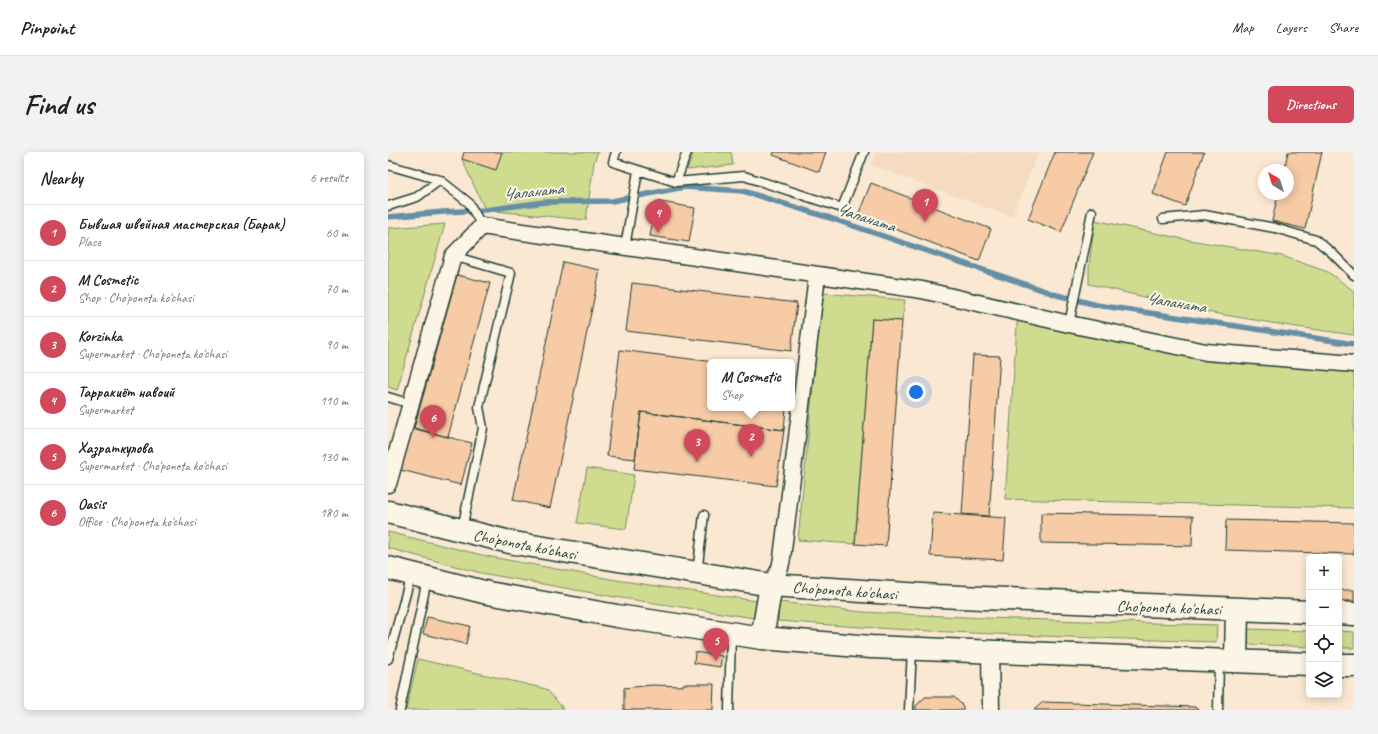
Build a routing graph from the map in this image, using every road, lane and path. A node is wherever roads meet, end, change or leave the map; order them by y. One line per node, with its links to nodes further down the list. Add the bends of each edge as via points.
1 (616, 152): 5 (lane, via 613,162)
2 (687, 152): 7 (lane)
3 (864, 152): 7 (lane, via 842,208 744,176)
4 (388, 165): 6 (lane)
5 (638, 171): 7 (lane); 12 (lane)
6 (440, 180): 8 (lane, via 417,197); 11 (lane, via 469,203)
7 (676, 182)
8 (388, 206)
9 (1092, 212): 16 (lane)
10 (1163, 219): 14 (lane, via 1204,215 1275,228 1316,240)
11 (482, 226): 12 (street); 13 (street)
12 (624, 247): 15 (street)
13 (453, 256): 19 (street); 23 (lane, via 511,273 479,407 483,428)
14 (1354, 275)
15 (817, 276): 16 (street, via 922,290); 27 (street, via 782,558)
16 (1069, 324): 17 (street, via 1206,352)
17 (1354, 364)
18 (388, 397): 19 (lane)
19 (411, 404): 20 (street)
20 (388, 484)
21 (388, 512): 23 (main road, Cho'ponota ko'chasi)
22 (704, 515): 25 (lane)
23 (462, 532): 25 (main road, Cho'ponota ko'chasi)
24 (388, 568): 26 (main road)
25 (697, 573): 27 (main road, Cho'ponota ko'chasi)
26 (419, 576): 32 (main road, via 488,593); 36 (lane); 41 (lane)
27 (771, 585): 28 (main road, Cho'ponota ko'chasi, via 938,596); 33 (main road)
28 (1237, 609): 29 (main road, Cho'ponota ko'chasi); 37 (main road)
29 (1306, 612)
30 (1342, 614): 31 (main road)
31 (1354, 614)
32 (731, 634): 33 (main road); 42 (lane)
33 (762, 638): 34 (main road)
34 (912, 649): 35 (main road); 43 (lane)
35 (990, 652): 37 (main road); 44 (street)
36 (388, 659)
37 (1227, 661): 38 (main road); 45 (lane)
38 (1306, 664)
39 (1342, 665): 40 (main road)
40 (1354, 665)
41 (400, 710)
42 (729, 710)
43 (909, 710)
44 (991, 710)
45 (1218, 710)

